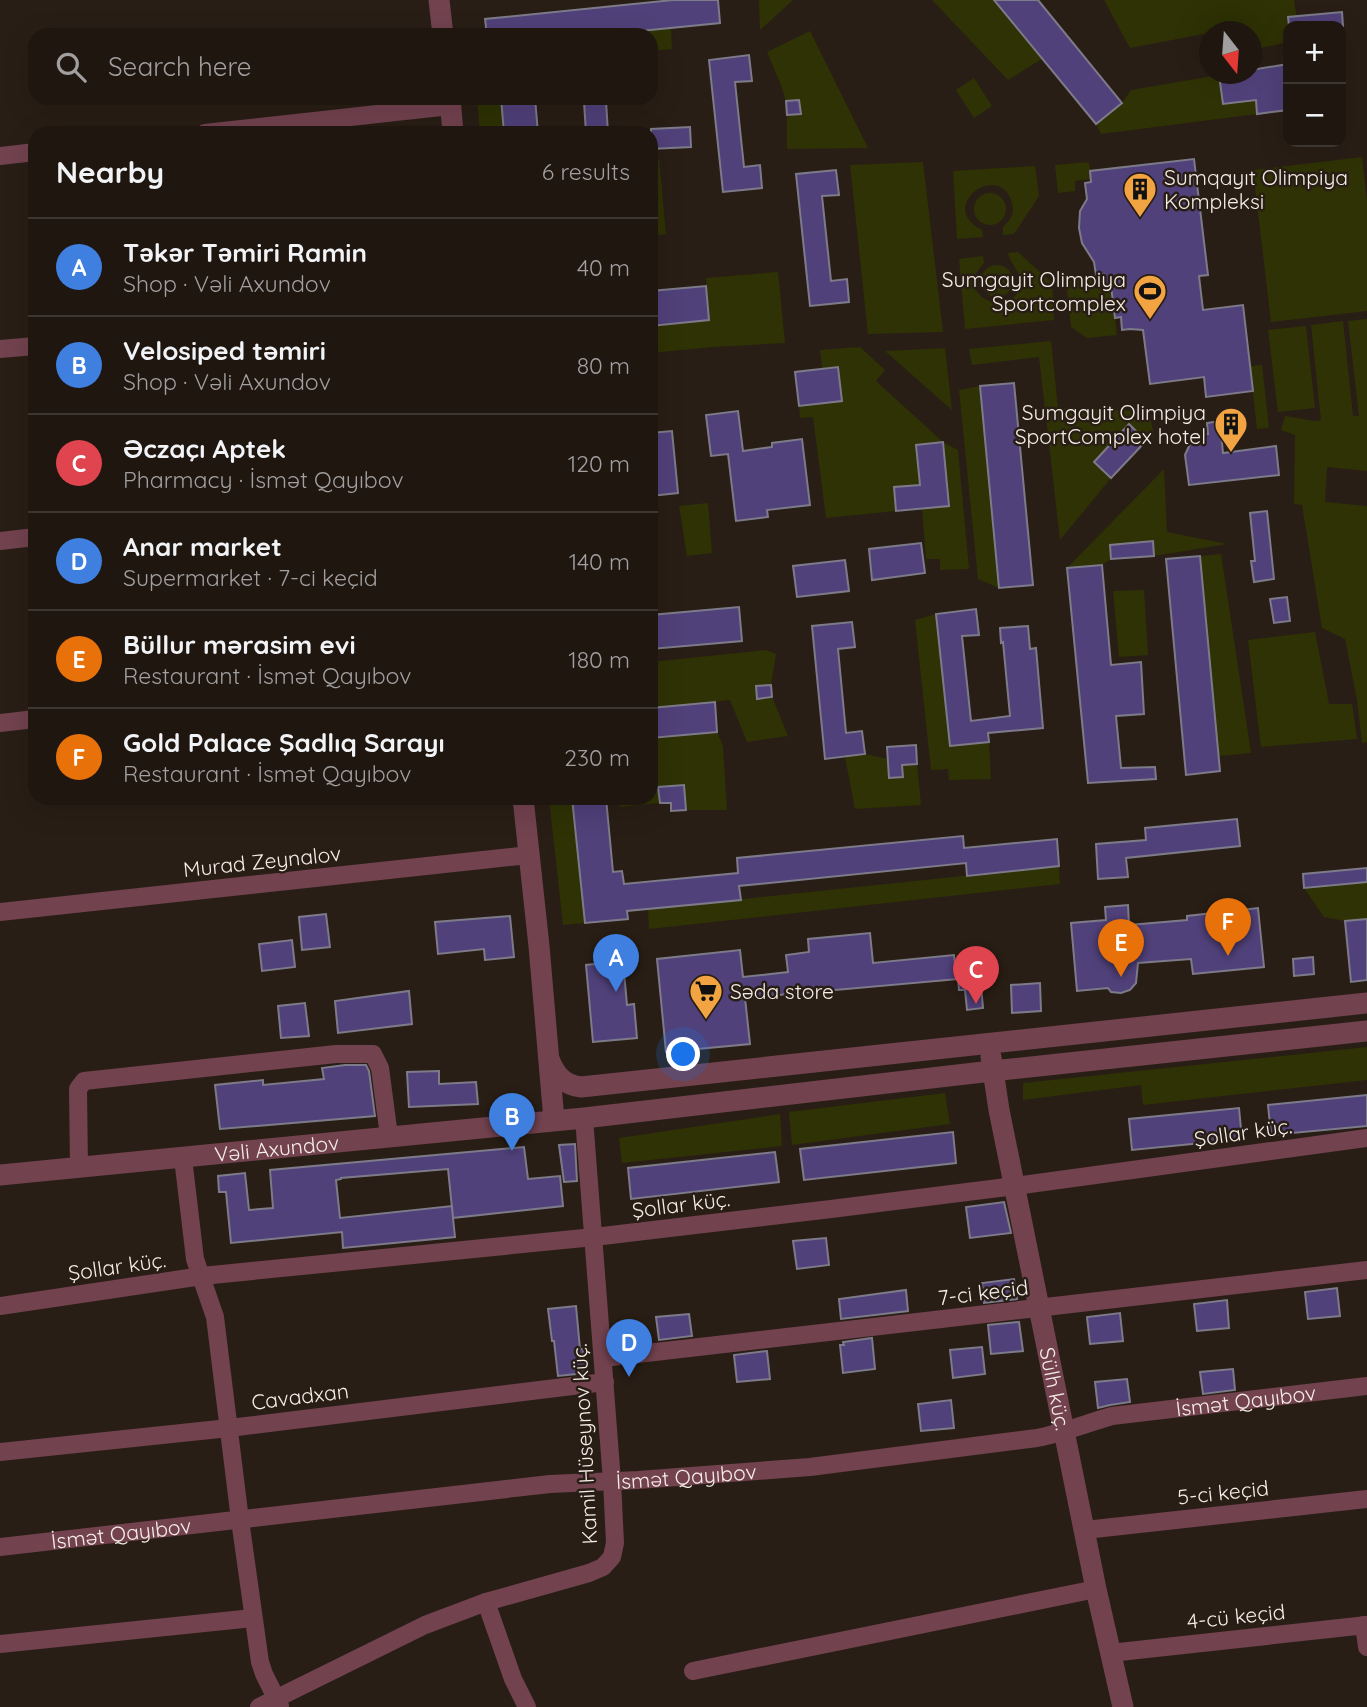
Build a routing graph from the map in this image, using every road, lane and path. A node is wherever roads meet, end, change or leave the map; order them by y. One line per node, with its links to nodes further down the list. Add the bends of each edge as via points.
1 (439, 0): 2 (street)
2 (442, 28)
3 (426, 105): 5 (street)
4 (450, 105): 6 (street)
5 (260, 126)
6 (452, 126)
7 (28, 153): 8 (street)
8 (0, 156)
9 (28, 347): 10 (street)
10 (0, 349)
11 (28, 538): 12 (street)
12 (0, 541)
13 (28, 720): 14 (street)
14 (0, 723)
15 (524, 805): 16 (street)
16 (530, 856): 17 (street, Murad Zeynalov); 23 (street)
17 (0, 912)
18 (1367, 1003): 19 (street)
19 (1282, 1013): 21 (street); 22 (street)
20 (1367, 1031): 21 (street)
21 (1285, 1040): 24 (street)
22 (989, 1043): 24 (street, Sülh küç.); 25 (street)
23 (549, 1059): 25 (street, via 561,1080); 27 (street)
24 (992, 1070): 26 (street); 33 (street, Sülh küç.)
25 (582, 1087): 26 (street); 27 (street)
26 (584, 1118): 27 (street); 34 (street, Kamil Hüseynov küç.)
27 (554, 1120): 28 (street, Vəli Axundov)
28 (389, 1136): 30 (street, Vəli Axundov); 31 (street, via 380,1068 373,1054 337,1054 84,1081 78,1089)
29 (1367, 1138): 33 (street, Şollar küç.)
30 (183, 1158): 31 (street, Vəli Axundov); 36 (street, via 192,1242)
31 (79, 1166): 32 (street, Vəli Axundov)
32 (0, 1175)
33 (1015, 1186): 34 (street, Şollar küç.); 38 (street, Sülh küç.)
34 (594, 1237): 36 (street, Şollar küç.); 39 (street, Kamil Hüseynov küç.)
35 (1367, 1270): 38 (street, 7-ci keçid)
36 (202, 1276): 37 (street, Şollar küç.); 42 (street, via 215,1317)
37 (0, 1307)
38 (1040, 1308): 39 (street, 7-ci keçid); 43 (street, Sülh küç.)
39 (603, 1358): 40 (street, Kamil Hüseynov küç.)
40 (605, 1382): 42 (street, Cavadxan); 45 (street, Kamil Hüseynov küç.)
41 (1367, 1386): 43 (street, İsmət Qayıbov, via 1112,1416)
42 (229, 1428): 44 (street, Cavadxan); 47 (street)
43 (1065, 1431): 45 (street, İsmət Qayıbov, via 810,1467); 48 (street, Sülh küç.)
44 (0, 1452)
45 (612, 1481): 47 (street, İsmət Qayıbov); 51 (street, Kamil Hüseynov küç., via 615,1543 603,1567)
46 (1367, 1499): 48 (street, 5-ci keçid)
47 (240, 1520): 49 (street, İsmət Qayıbov); 52 (street)
48 (1085, 1530): 50 (street, Sülh küç.)
49 (0, 1547)
50 (1096, 1589): 56 (street, Sülh küç.); 57 (street)
51 (485, 1602): 58 (street, Kamil Hüseynov küç., via 425,1625); 60 (street)
52 (253, 1618): 54 (street); 58 (street, via 260,1662)
53 (1366, 1625): 55 (street); 56 (street, 4-cü keçid)
54 (0, 1644)
55 (1367, 1647)
56 (1110, 1653): 61 (street, Sülh küç.)
57 (693, 1671)
58 (278, 1703): 59 (street, Kamil Hüseynov küç.)
59 (259, 1707)
60 (527, 1707)
61 (1122, 1707)

